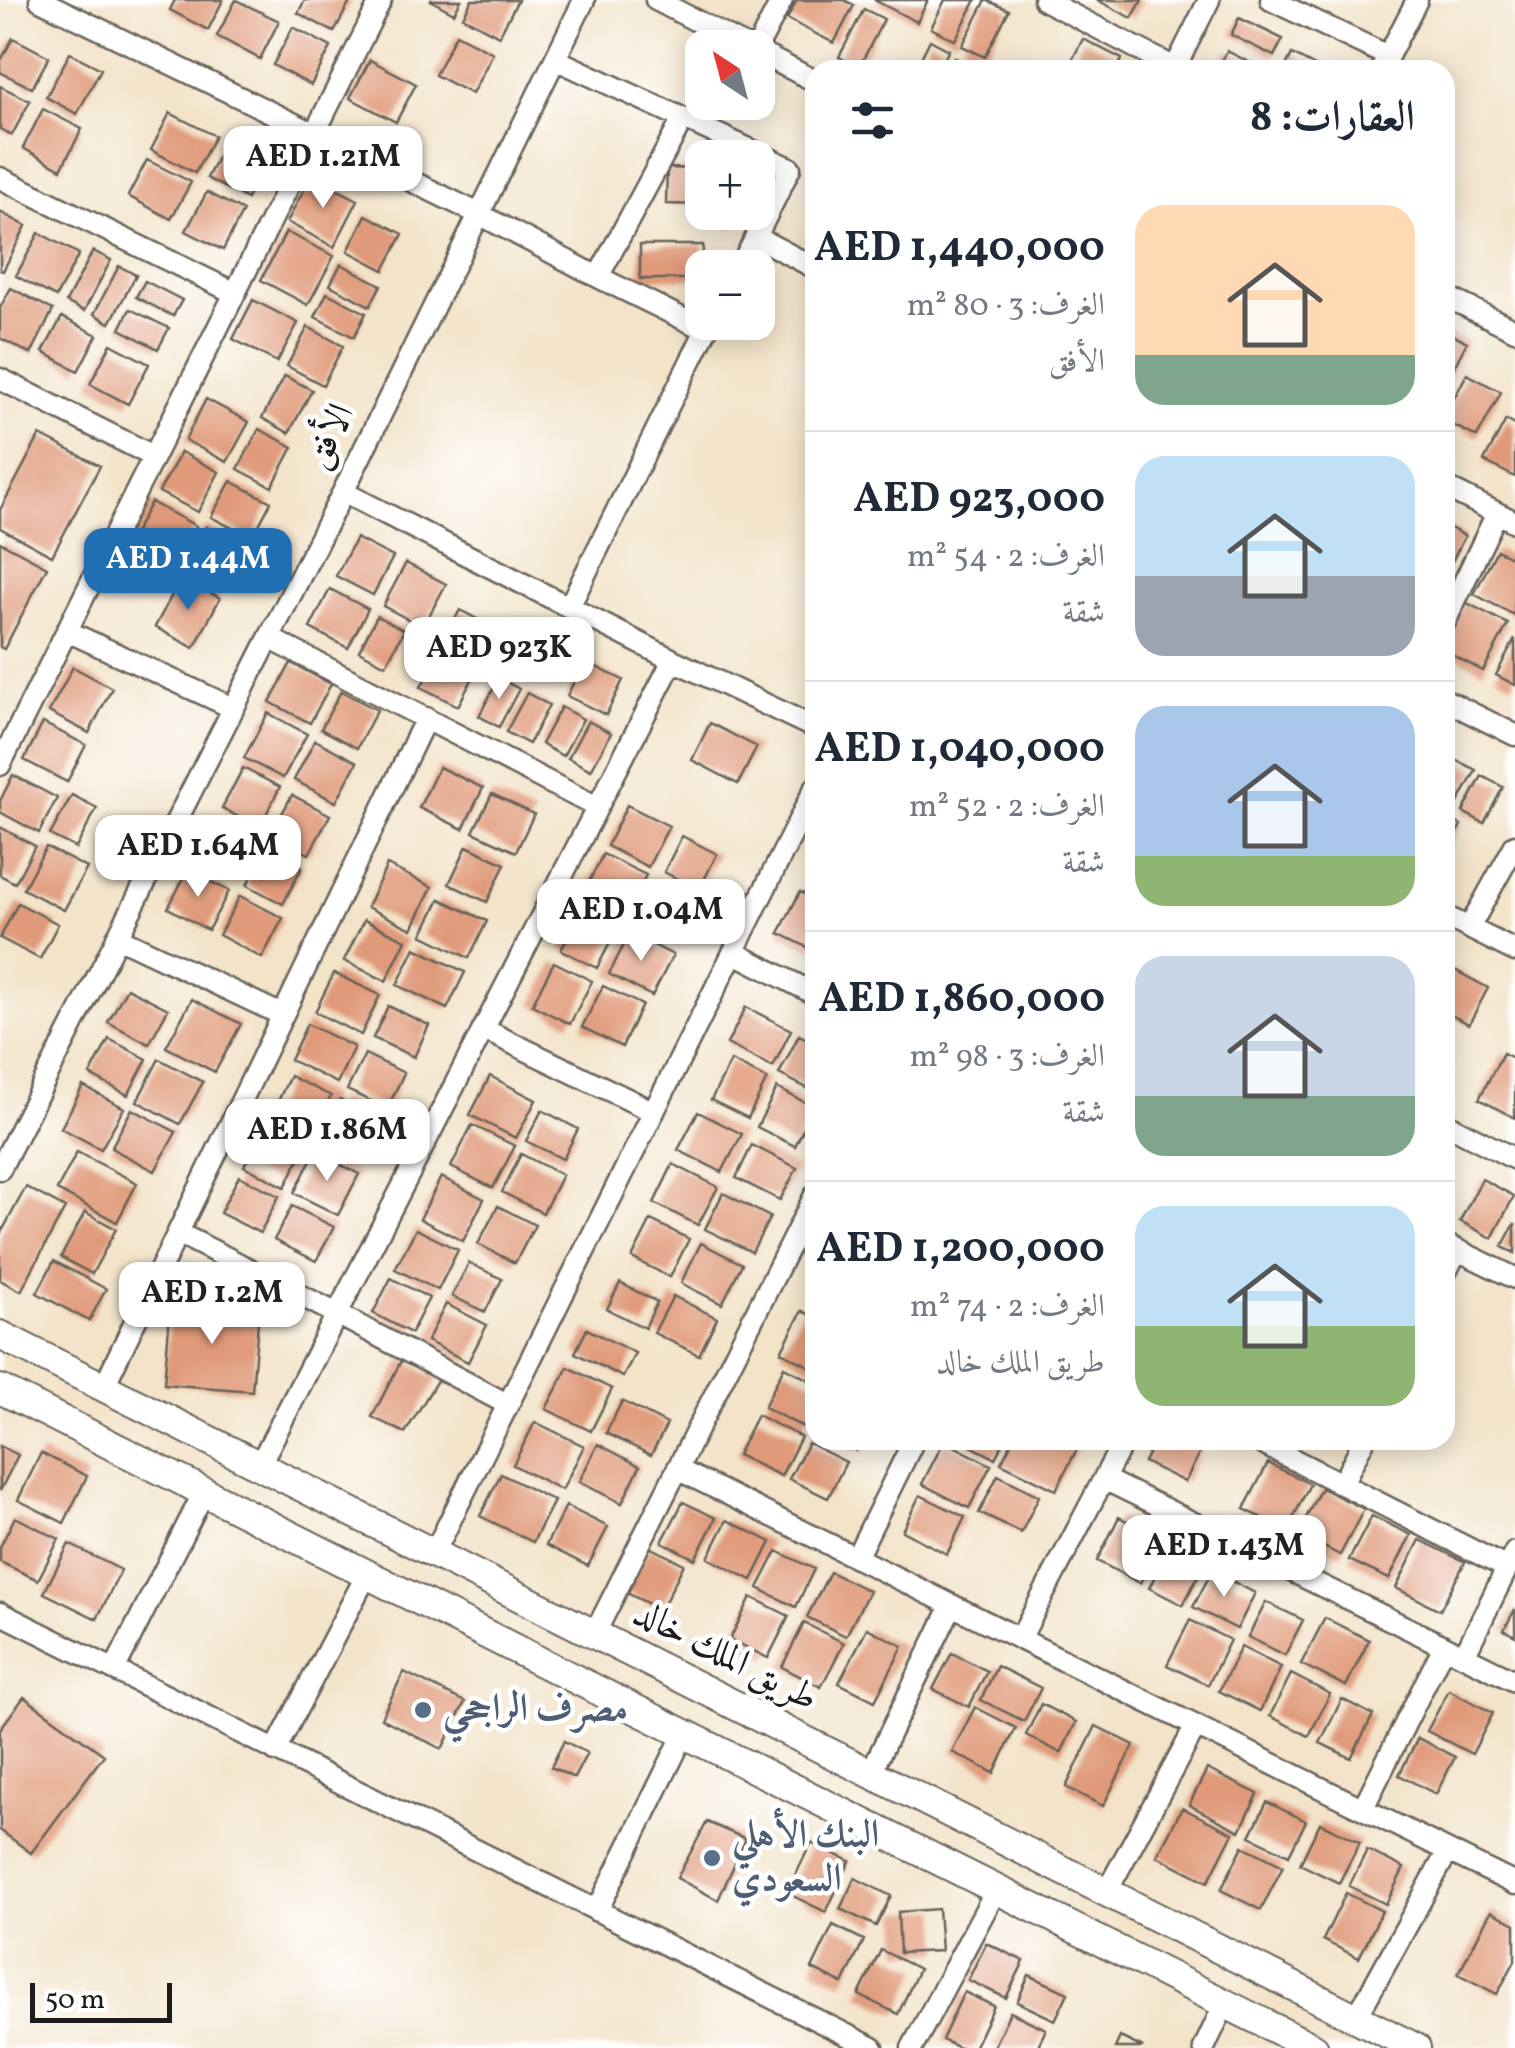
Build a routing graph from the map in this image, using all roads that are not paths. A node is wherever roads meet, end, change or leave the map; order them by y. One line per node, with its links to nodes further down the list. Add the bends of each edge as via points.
1 (40, 0): 20 (street)
2 (381, 0): 20 (street)
3 (584, 0): 12 (street, الأفق)
4 (656, 0): 10 (street)
5 (782, 0): 11 (street)
6 (1044, 0): 14 (street)
7 (1209, 0): 15 (street)
8 (1271, 0): 16 (street)
9 (1416, 0): 17 (street)
10 (715, 30)
11 (767, 30)
12 (555, 59): 19 (street); 22 (street, الأفق)
13 (775, 60): 18 (street)
14 (1157, 60)
15 (1179, 60)
16 (1380, 60)
17 (1386, 60)
18 (805, 76)
19 (683, 119): 23 (street, via 790,168); 26 (street)
20 (316, 133): 22 (street); 27 (street)
21 (0, 178): 27 (street)
22 (479, 214): 26 (street); 34 (street, الأفق)
23 (756, 237): 24 (street); 25 (street)
24 (749, 250)
25 (805, 263)
26 (598, 277): 29 (street)
27 (235, 293): 33 (street)
28 (1455, 301): 30 (street)
29 (685, 316)
30 (1515, 330)
31 (701, 340): 38 (street)
32 (0, 379): 33 (street)
33 (154, 456): 39 (street)
34 (343, 492): 38 (street); 40 (street, الأفق)
35 (1455, 492): 36 (street)
36 (1506, 517): 37 (street)
37 (1455, 605)
38 (569, 607): 41 (street)
39 (66, 631): 43 (street); 46 (street)
40 (270, 638): 43 (street, الأفق); 44 (street)
41 (672, 660): 45 (street); 49 (street)
42 (1455, 705): 47 (street)
43 (233, 708): 54 (street, الأفق)
44 (426, 718): 49 (street); 58 (street)
45 (805, 723)
46 (8, 727): 48 (street)
47 (1515, 736)
48 (0, 765)
49 (597, 807): 59 (street)
50 (805, 808): 55 (street)
51 (1515, 845): 53 (street)
52 (1455, 921): 53 (street)
53 (1469, 928): 56 (street)
54 (118, 937): 58 (street); 63 (street, الأفق)
55 (733, 952): 57 (street); 60 (street)
56 (1515, 952)
57 (805, 989)
58 (282, 1016): 65 (street)
59 (483, 1029): 60 (street); 68 (street)
60 (654, 1112): 72 (street)
61 (1455, 1128): 62 (street)
62 (1515, 1158)
63 (0, 1169)
64 (805, 1215): 78 (street)
65 (178, 1233): 68 (street); 70 (street)
66 (1455, 1249): 67 (street)
67 (1515, 1278)
68 (337, 1314): 72 (street); 77 (street)
69 (0, 1335): 70 (main road, طريق الملك خالد)
70 (103, 1388): 77 (main road, طريق الملك خالد)
71 (0, 1389): 81 (main road)
72 (507, 1404): 82 (street)
73 (909, 1450): 83 (street)
74 (1119, 1450): 79 (street)
75 (1276, 1450): 80 (street)
76 (1359, 1450): 80 (street)
77 (259, 1466): 82 (main road, طريق الملك خالد)
78 (677, 1470): 83 (street); 88 (street)
79 (1104, 1479): 89 (street); 90 (street)
80 (1342, 1484): 84 (street)
81 (204, 1492): 85 (main road); 92 (street)
82 (434, 1553): 88 (main road, طريق الملك خالد)
83 (856, 1558): 86 (street)
84 (1511, 1560): 91 (street)
85 (367, 1574): 95 (main road); 96 (street)
86 (952, 1605): 89 (street); 97 (street)
87 (0, 1613): 92 (street)
88 (595, 1634): 97 (main road, طريق الملك خالد)
89 (1020, 1639): 94 (street)
90 (1444, 1646): 91 (street); 98 (street)
91 (1464, 1656): 93 (street)
92 (114, 1670): 96 (street)
93 (1515, 1682)
94 (1196, 1726): 98 (street); 102 (street)
95 (684, 1734): 101 (main road); 103 (street)
96 (275, 1751): 103 (street)
97 (871, 1772): 102 (main road, طريق الملك خالد)
98 (1362, 1808): 99 (street)
99 (1448, 1851): 100 (street); 105 (street)
100 (1515, 1884)
101 (997, 1888): 104 (main road); 107 (street)
102 (1107, 1892): 105 (main road, طريق الملك خالد)
103 (597, 1911): 106 (street)
104 (1225, 2003): 108 (street); 109 (main road)
105 (1356, 2018): 110 (main road, طريق الملك خالد)
106 (874, 2048)
107 (912, 2048)
108 (1204, 2048)
109 (1314, 2048)
110 (1416, 2048)

